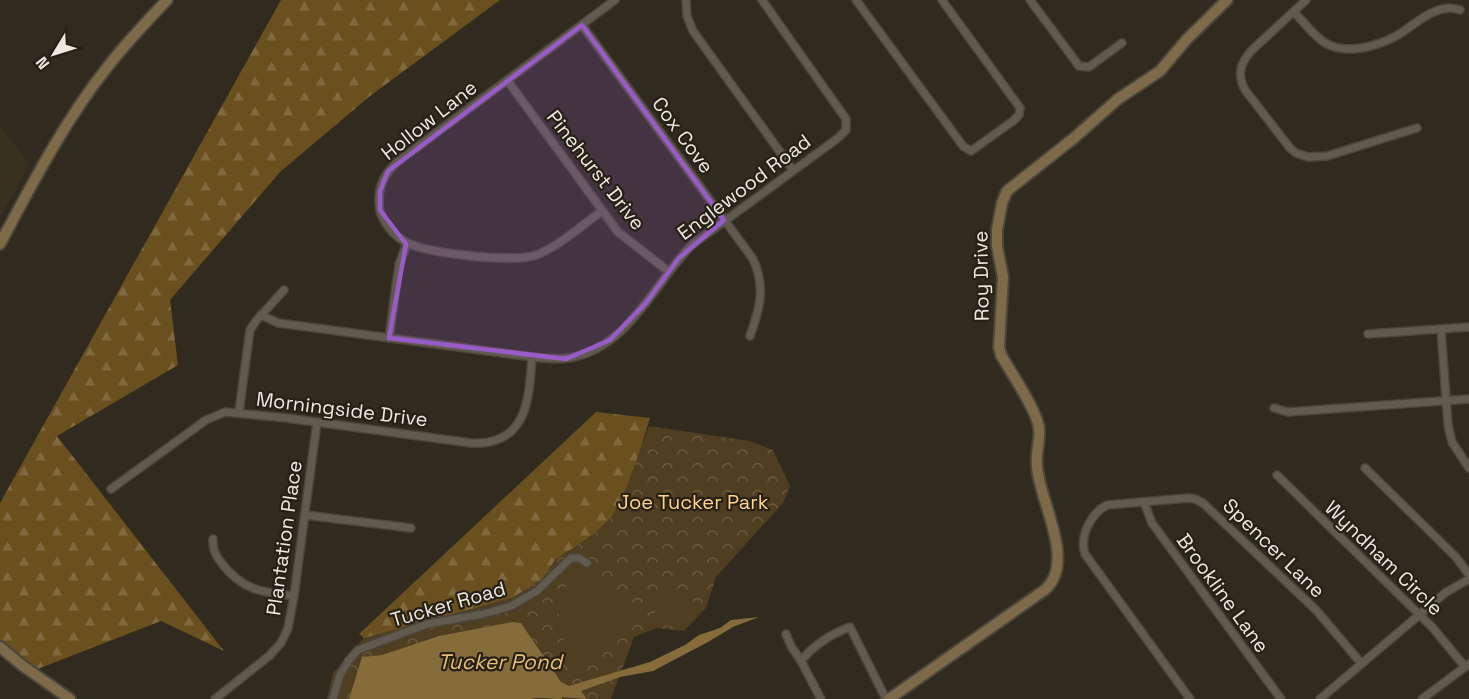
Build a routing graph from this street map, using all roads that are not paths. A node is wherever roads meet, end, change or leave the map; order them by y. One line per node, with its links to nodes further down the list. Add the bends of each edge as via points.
1 (167, 0): 20 (street, via 122,48 76,110)
2 (615, 0): 12 (street, Hollow Lane)
3 (686, 0): 16 (street, via 693,31)
4 (762, 0): 16 (street, Englewood Road, via 847,123 843,133)
5 (856, 0): 6 (street, via 963,146 971,151 1013,121 1020,108)
6 (942, 0)
7 (1030, 0): 13 (street, via 1079,66 1089,67)
8 (1227, 0): 56 (street, Roy Drive, via 1160,71 1118,99 1005,195 997,230 1004,286 999,347 1039,424 1037,469 1056,543 1058,568 1046,589)
9 (1306, 0): 11 (street)
10 (1460, 10): 11 (street, via 1430,13 1394,36 1346,50 1323,42)
11 (1294, 12): 15 (street, via 1246,57 1240,75 1245,90 1290,148 1302,156 1320,158)
12 (582, 25): 14 (street, Hollow Lane); 18 (street, Cox Cove)
13 (1122, 43)
14 (507, 80): 17 (street, Pinehurst Drive); 19 (street, Hollow Lane, via 397,162 386,175 380,191 380,210 393,234)
15 (1416, 128)
16 (793, 170): 18 (street, Englewood Road)
17 (602, 211): 19 (street, Hollow Lane, via 550,247 519,258 427,249); 21 (street, Pinehurst Drive, via 627,240)
18 (724, 220): 21 (street, Englewood Road, via 692,245); 27 (street, Cox Cove, via 753,259 760,277 760,303)
19 (407, 243): 28 (street, via 399,265)
20 (0, 244)
21 (668, 271): 29 (street, Englewood Road, via 646,303 601,346 566,359)
22 (284, 290): 23 (street)
23 (261, 315): 28 (street, Englewood Road, via 279,323); 33 (street, via 249,335)
24 (1469, 327): 25 (street)
25 (1441, 329): 26 (street); 31 (street)
26 (1368, 334)
27 (750, 336)
28 (389, 338): 29 (street, Englewood Road)
29 (531, 357): 34 (street, Morningside Drive, via 522,418 509,434 493,442 471,443)
30 (1469, 399): 31 (street)
31 (1447, 401): 32 (street, via 1288,412); 36 (street, via 1450,436)
32 (1274, 408)
33 (239, 412): 34 (street, Morningside Drive); 38 (street, Morningside Drive, via 225,412 206,420)
34 (317, 422): 40 (street, Plantation Place)
35 (1365, 468): 44 (street, via 1456,557)
36 (1469, 468)
37 (1276, 475): 46 (street, Wyndham Circle)
38 (111, 489)
39 (1144, 502): 50 (street, Spencer Lane, via 1188,498 1203,503 1316,610); 57 (street, Spencer Lane, via 1101,508 1086,531 1083,550); 58 (street, Brookline Lane, via 1152,523)
40 (305, 515): 41 (street); 45 (street, Plantation Place)
41 (411, 528)
42 (213, 539): 45 (street, via 215,554 238,581 257,591)
43 (587, 563): 54 (street, Tucker Road, via 579,558 567,560 537,591 511,606 427,624 359,650 340,675)
44 (1469, 577): 46 (street)
45 (294, 596): 53 (street, Plantation Place, via 288,628 276,650)
46 (1419, 615): 50 (street); 51 (street, Wyndham Circle)
47 (786, 634): 49 (street)
48 (0, 646): 52 (street)
49 (801, 662): 55 (street); 56 (street, via 821,642 850,627)
50 (1361, 663): 59 (street)
51 (1467, 666): 60 (street)
52 (70, 699)
53 (215, 699)
54 (333, 699)
55 (821, 699)
56 (887, 699)
57 (1190, 699)
58 (1281, 699)
59 (1320, 699)
60 (1422, 699)

